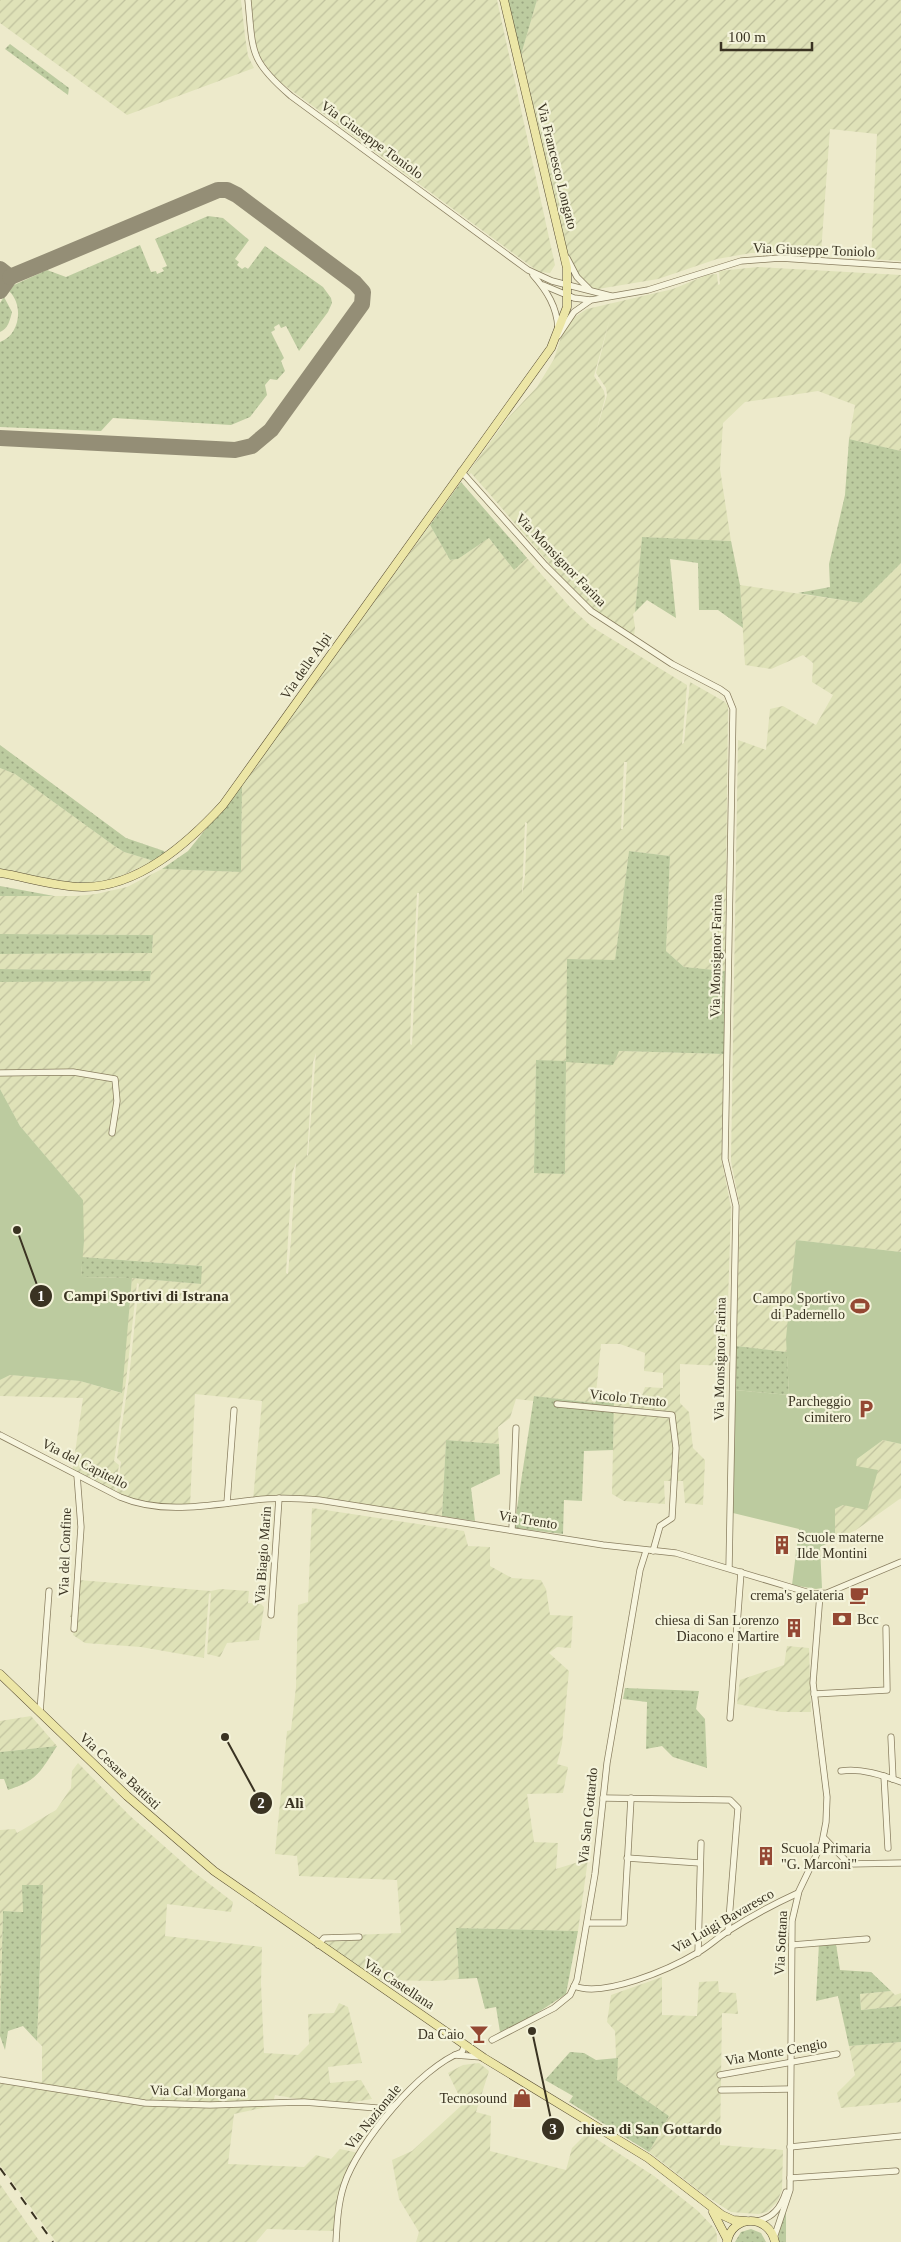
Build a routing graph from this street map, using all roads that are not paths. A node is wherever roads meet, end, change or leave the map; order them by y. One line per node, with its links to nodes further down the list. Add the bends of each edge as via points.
1 (248, 0): 6 (street, Via Giuseppe Toniolo, via 253,53 275,82)
2 (504, 0): 3 (main road, Via Francesco Longato)
3 (565, 250): 5 (main road, Via Francesco Longato); 10 (street, Via Giuseppe Toniolo, via 573,271)
4 (901, 266): 12 (street, Via Giuseppe Toniolo, via 753,259 648,290)
5 (567, 268): 8 (street); 9 (main road, Via Francesco Longato)
6 (528, 270): 7 (street, Via Giuseppe Toniolo); 8 (street, Via Giuseppe Toniolo)
7 (537, 280): 11 (street, Via Giuseppe Toniolo, via 545,287); 14 (street, Via Giuseppe Toniolo, via 556,310)
8 (554, 282): 9 (street, Via Giuseppe Toniolo)
9 (568, 285): 10 (street, Via Giuseppe Toniolo); 11 (main road, Via Francesco Longato)
10 (591, 290): 12 (street, Via Giuseppe Toniolo)
11 (568, 295): 13 (street, Via Giuseppe Toniolo); 14 (main road, Via Francesco Longato)
12 (611, 296): 13 (street, Via Giuseppe Toniolo)
13 (591, 300): 14 (street, Via Giuseppe Toniolo, via 574,312)
14 (556, 338): 15 (main road, Via delle Alpi, via 531,378)
15 (462, 471): 16 (main road, Via delle Alpi, via 223,805 201,828 163,859 124,879 102,885 82,887); 30 (street, Via Monsignor Farina, via 544,565 591,611 672,664 720,689 727,694 733,709 725,1160 736,1206)
16 (0, 872)
17 (0, 1073): 18 (street, via 73,1072 115,1079 117,1101)
18 (112, 1133)
19 (557, 1404): 28 (street, Vicolo Trento, via 672,1415 676,1448 672,1518 660,1526)
20 (234, 1410): 25 (street)
21 (516, 1428): 27 (street)
22 (0, 1435): 23 (street, Via del Capitello)
23 (77, 1475): 26 (street, Via del Capitello, via 132,1502); 36 (street, Via del Confine, via 81,1527)
24 (279, 1498): 25 (street, Via Trento); 27 (street, Via Trento, via 319,1500); 34 (street, Via Biagio Marin)
25 (227, 1503): 26 (street, Via Trento)
26 (162, 1508)
27 (512, 1529): 28 (street, Via Trento)
28 (649, 1551): 30 (street, Via Trento, via 687,1555); 46 (street, Via San Gottardo, via 640,1570)
29 (901, 1564): 33 (street)
30 (729, 1568): 31 (street, Via Trento)
31 (741, 1572): 33 (street, Via Trento); 40 (street)
32 (49, 1591): 39 (street)
33 (820, 1594): 38 (street, Via Sottana, via 813,1668)
34 (271, 1615)
35 (886, 1628): 38 (street, via 887,1690)
36 (74, 1629)
37 (0, 1674): 39 (main road, Via Cesare Battisti)
38 (814, 1694): 48 (street, Via Sottana, via 827,1797)
39 (40, 1712): 54 (main road, Via Cesare Battisti, via 127,1796)
40 (730, 1718)
41 (892, 1738): 44 (street)
42 (841, 1771): 43 (street, via 853,1769)
43 (884, 1776): 44 (street); 50 (street)
44 (893, 1779): 45 (street)
45 (901, 1782)
46 (603, 1798): 47 (street); 56 (street, Via San Gottardo)
47 (631, 1798): 51 (street); 57 (street, via 730,1800 738,1808)
48 (824, 1838): 53 (street, via 849,1864); 55 (street, Via Sottana)
49 (700, 1843): 52 (street)
50 (888, 1848)
51 (627, 1858): 52 (street); 56 (street, via 624,1923)
52 (700, 1863): 62 (street)
53 (901, 1863)
54 (228, 1882): 60 (main road, Via Castellana)
55 (798, 1893): 57 (street, Via Luigi Bavaresco); 61 (street, Via Sottana, via 792,1921)
56 (588, 1923): 63 (street, Via San Gottardo)
57 (728, 1932): 62 (street, Via Luigi Bavaresco)
58 (359, 1937): 60 (street, via 324,1938)
59 (866, 1939): 61 (street)
60 (318, 1945): 65 (main road, Via Castellana)
61 (792, 1945): 69 (street, Via Sottana)
62 (698, 1953): 63 (street, Via Luigi Bavaresco, via 623,1984 595,1990)
63 (574, 1986): 64 (street, Via San Gottardo, via 570,1995 554,2008)
64 (492, 2040)
65 (465, 2045): 67 (street, Via Nazionale, via 462,2052); 68 (main road, Via Castellana)
66 (837, 2054): 69 (street, Via Monte Cengio)
67 (453, 2055): 68 (street); 74 (street, Via Nazionale, via 427,2074)
68 (484, 2058): 79 (main road, Via Castellana, via 648,2158)
69 (790, 2061): 70 (street, Via Monte Cengio); 72 (street, Via Sottana)
70 (720, 2075)
71 (0, 2080): 74 (street, Via Cal Morgana, via 145,2102 210,2105 304,2102 390,2109)
72 (790, 2089): 73 (street); 76 (street, Via Sottana)
73 (721, 2090)
74 (395, 2105): 84 (street, Via Nazionale, via 352,2164 343,2186)
75 (901, 2136): 76 (street)
76 (790, 2147): 78 (street, Via Sottana)
77 (896, 2171): 78 (street)
78 (790, 2179): 81 (street, Via Sottana, via 776,2212 767,2219); 82 (street, Via Sottana, via 788,2199 777,2223)
79 (707, 2204): 80 (main road, Via Castellana, via 727,2218); 83 (main road, Via Castellana, via 721,2223)
80 (746, 2221): 81 (main road, Via Castellana); 83 (main road, via 732,2229)
81 (756, 2221): 82 (main road, via 765,2225)
82 (774, 2240)
83 (727, 2241)
84 (336, 2242)

